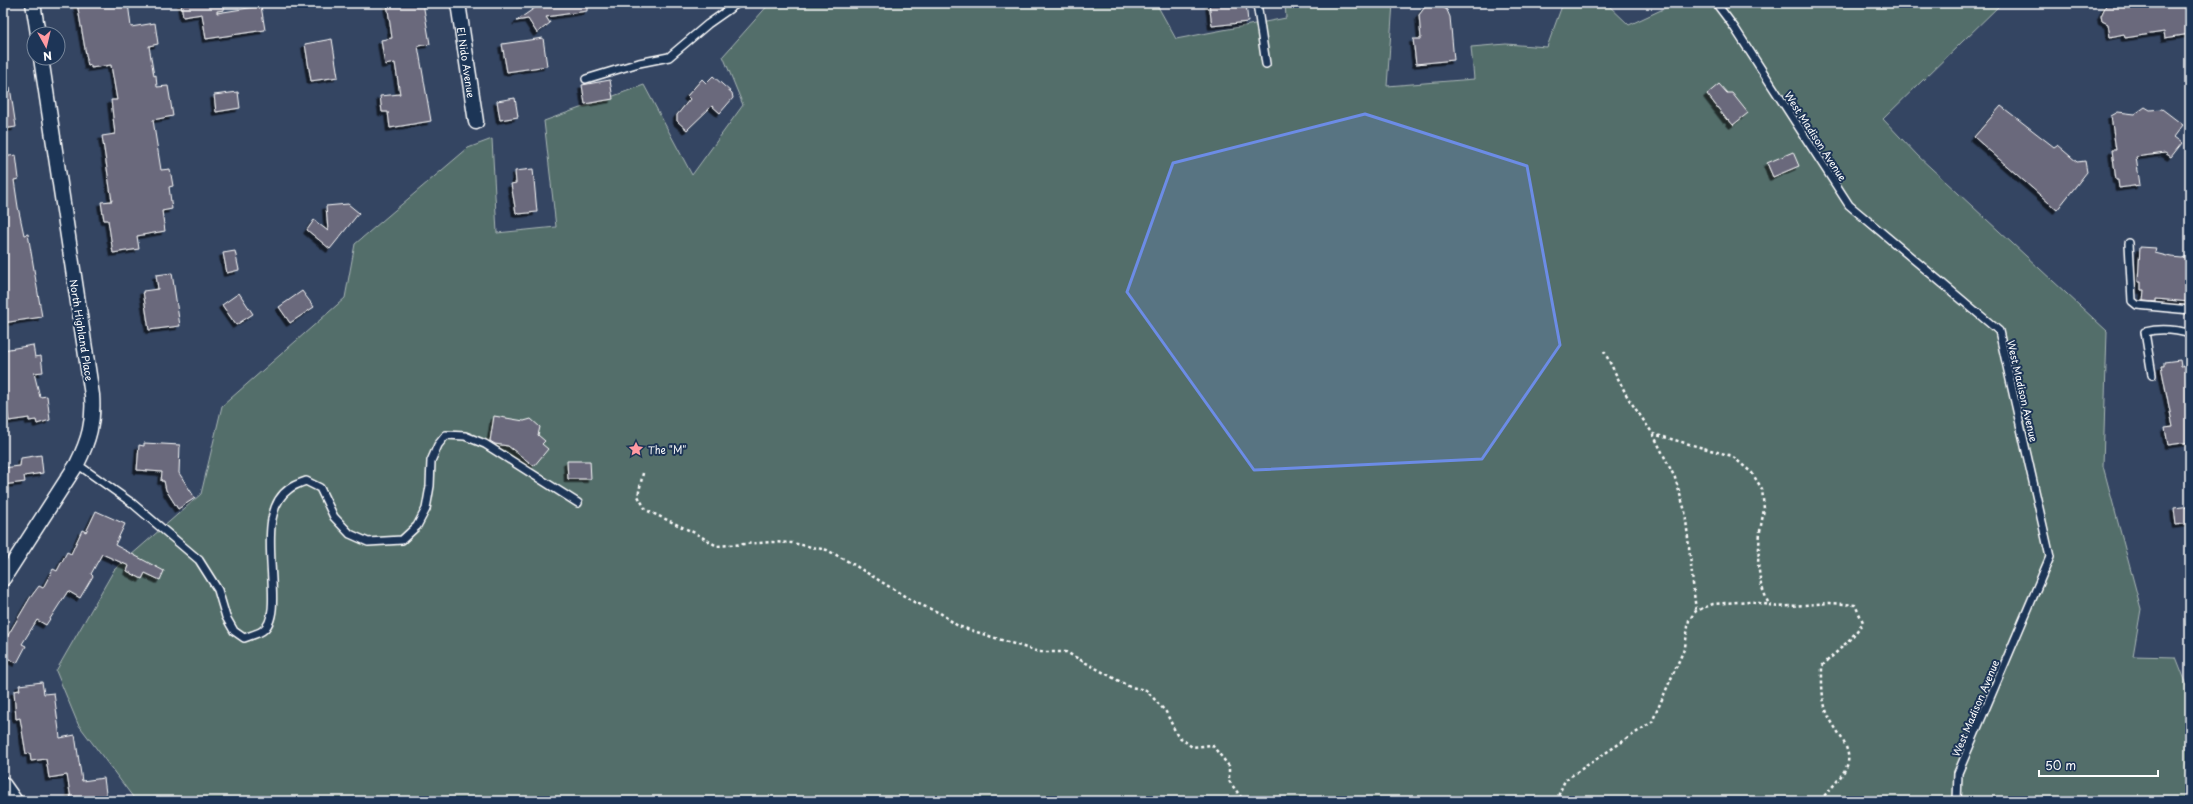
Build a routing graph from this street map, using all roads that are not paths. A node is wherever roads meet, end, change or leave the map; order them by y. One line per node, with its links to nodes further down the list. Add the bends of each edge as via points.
1 (33, 3): 6 (street)
2 (458, 3): 10 (street, El Nido Avenue)
3 (738, 3): 9 (lane, via 669,57)
4 (1257, 3): 7 (lane)
5 (1716, 3): 20 (lane, West Madison Avenue, via 1849,205 1999,331 2050,556 1958,772)
6 (37, 26)
7 (1266, 64)
8 (42, 66): 15 (street, North Highland Place, via 92,395 92,425)
9 (586, 79)
10 (476, 122)
11 (2129, 243): 12 (lane, via 2132,302 2137,305)
12 (2190, 310)
13 (2190, 334): 14 (lane, via 2161,328 2145,332)
14 (2152, 375)
15 (77, 464): 16 (lane, via 132,503 199,560 218,590 226,617 234,631 244,638 262,631 270,620 273,573 271,518 288,489 306,481 320,488 334,517 350,534 368,542 402,540 417,526 426,510 431,461 438,445 446,435 465,436 486,444); 17 (street, North Highland Place)
16 (578, 503)
17 (3, 579)
18 (3, 784): 19 (street)
19 (15, 801)
20 (1957, 801)

